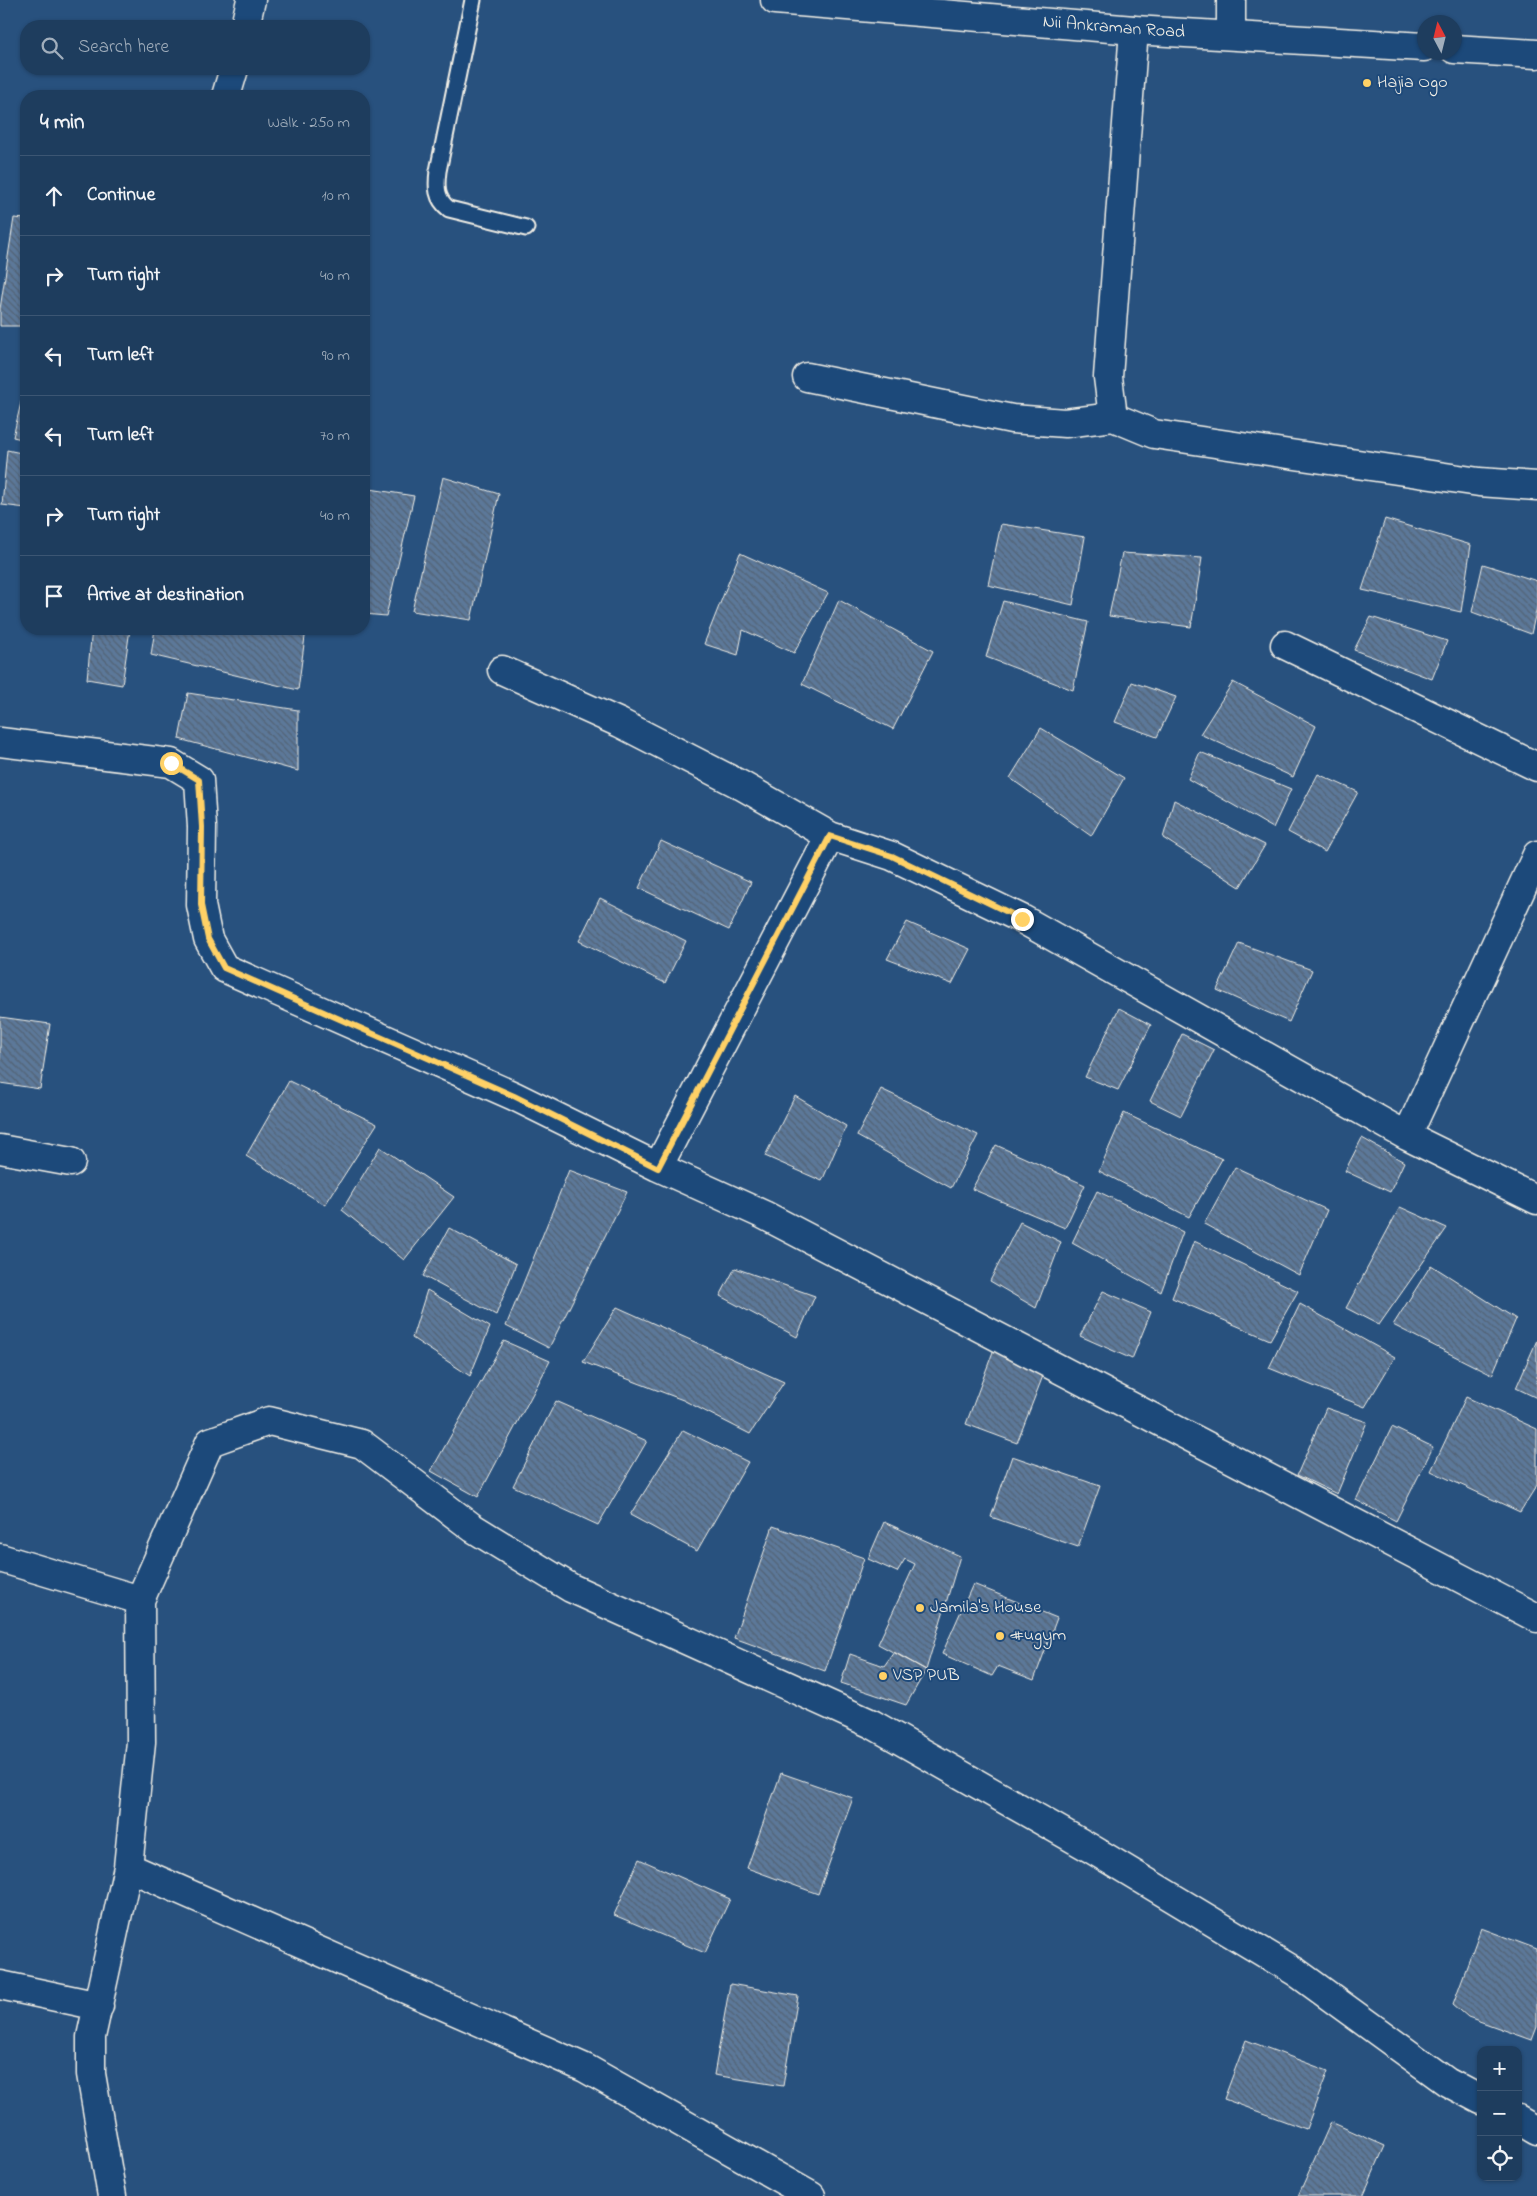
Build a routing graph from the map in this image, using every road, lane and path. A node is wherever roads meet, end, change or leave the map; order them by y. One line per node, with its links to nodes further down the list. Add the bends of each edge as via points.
1 (251, 0): 5 (street)
2 (473, 0): 13 (lane, via 438,171 437,194 449,210)
3 (1231, 0): 7 (street)
4 (788, 1): 6 (street, Nii Ankraman Road)
5 (246, 20)
6 (1134, 30): 7 (street, Nii Ankraman Road); 15 (street, via 1108,377)
7 (1231, 35): 8 (street, Nii Ankraman Road)
8 (1417, 46)
9 (1462, 49): 10 (street)
10 (1537, 54)
11 (232, 75): 12 (street)
12 (228, 90)
13 (526, 228)
14 (807, 377): 15 (street, via 1012,420 1065,423)
15 (1112, 417): 16 (street, via 1154,434 1480,482)
16 (1537, 486)
17 (1285, 645): 20 (street)
18 (502, 670): 21 (street, via 620,723 739,784)
19 (0, 742): 26 (street, via 171,763 199,780 201,905 208,939 224,968 514,1096)
20 (1537, 767)
21 (830, 836): 23 (street, via 892,856 1022,919); 26 (street)
22 (1537, 855): 23 (street)
23 (1407, 1136): 27 (street)
24 (0, 1149): 25 (street)
25 (71, 1162)
26 (658, 1168): 30 (street, via 764,1215)
27 (1537, 1200)
28 (0, 1558): 29 (street)
29 (140, 1600): 31 (street, via 141,1742); 34 (street, via 210,1442 269,1421 362,1444 474,1528 571,1588 872,1724 1090,1848 1296,1972 1447,2082)
30 (1537, 1618)
31 (128, 1867): 33 (street); 38 (street, via 585,2068)
32 (0, 1985): 33 (street)
33 (99, 2006): 37 (street, via 92,2037 91,2074)
34 (1477, 2098)
35 (1522, 2122): 36 (street)
36 (1537, 2131)
37 (112, 2196)
38 (811, 2196)

